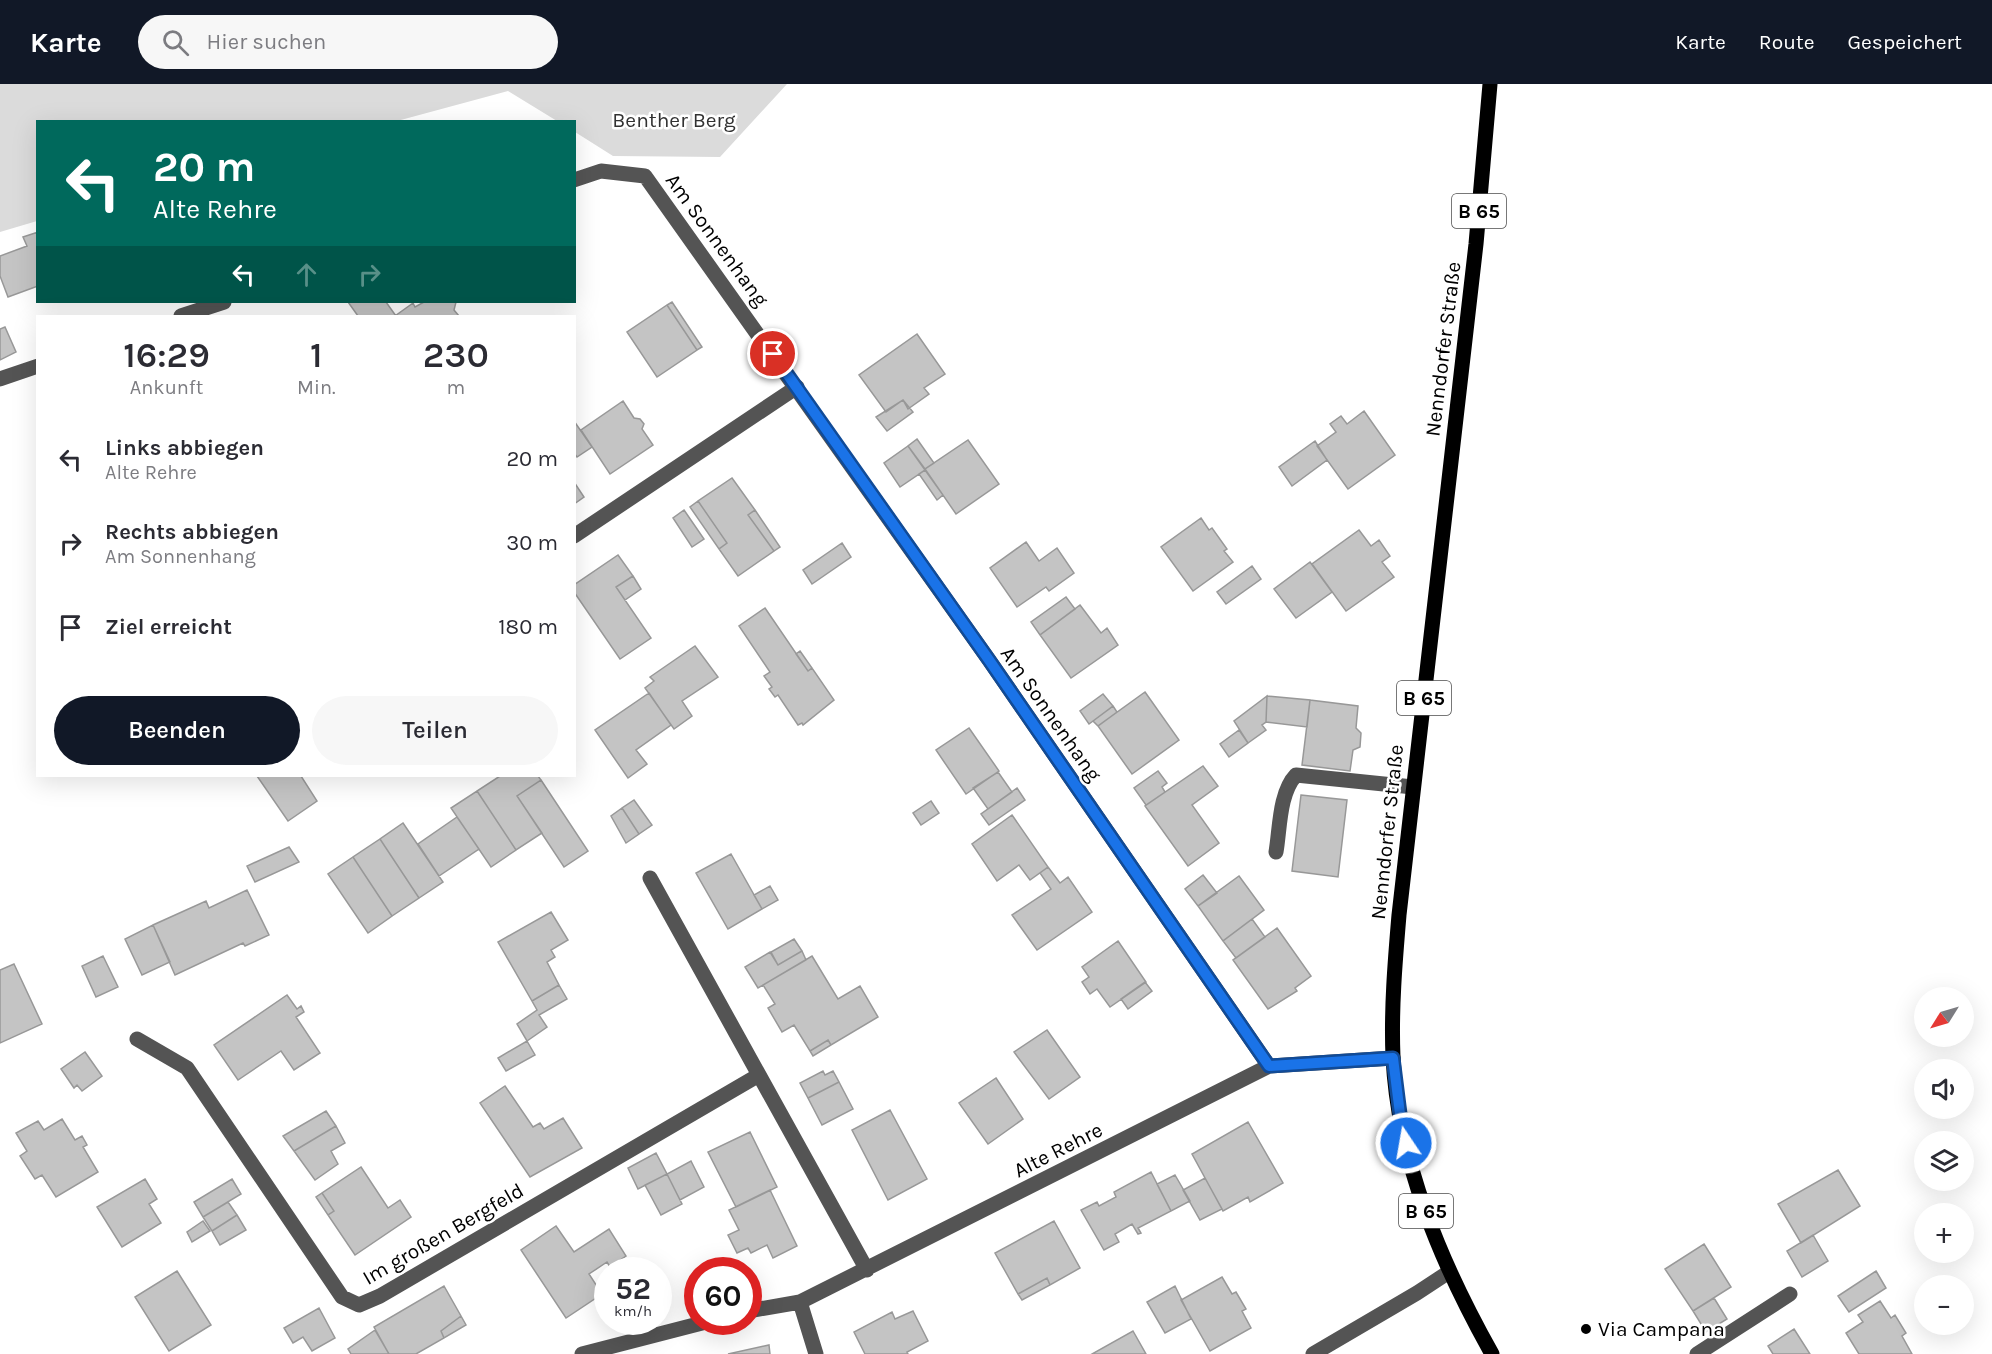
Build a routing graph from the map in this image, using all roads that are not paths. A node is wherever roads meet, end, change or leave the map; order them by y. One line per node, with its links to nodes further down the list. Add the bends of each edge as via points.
1 (1490, 84): 9 (main road, Nenndorfer Straße / B 65)
2 (576, 179): 7 (street, Am Sonnenhang, via 601,171 645,176)
3 (221, 303): 4 (street)
4 (184, 315)
5 (36, 367): 6 (street)
6 (0, 379)
7 (796, 387): 8 (street); 14 (street, Am Sonnenhang)
8 (576, 535)
9 (1413, 788): 10 (street, via 1296,775 1286,794); 13 (main road, Nenndorfer Straße / B 65, via 1395,971)
10 (1276, 852)
11 (650, 878): 15 (street)
12 (137, 1039): 15 (street, Im großen Bergfeld, via 187,1068 342,1298 359,1305)
13 (1393, 1058): 14 (street, Alte Rehre); 17 (main road, Nenndorfer Straße / B 65, via 1401,1122 1416,1184)
14 (1269, 1066): 16 (street, Alte Rehre)
15 (759, 1075): 16 (street)
16 (867, 1270): 19 (street, Alte Rehre)
17 (1449, 1272): 24 (street); 25 (main road, Nenndorfer Straße / B 65)
18 (1790, 1294): 26 (street)
19 (800, 1302): 20 (street, Alte Rehre); 23 (street)
20 (762, 1309)
21 (684, 1328): 22 (street)
22 (582, 1354)
23 (816, 1354)
24 (1313, 1354)
25 (1492, 1354)
26 (1697, 1354)

